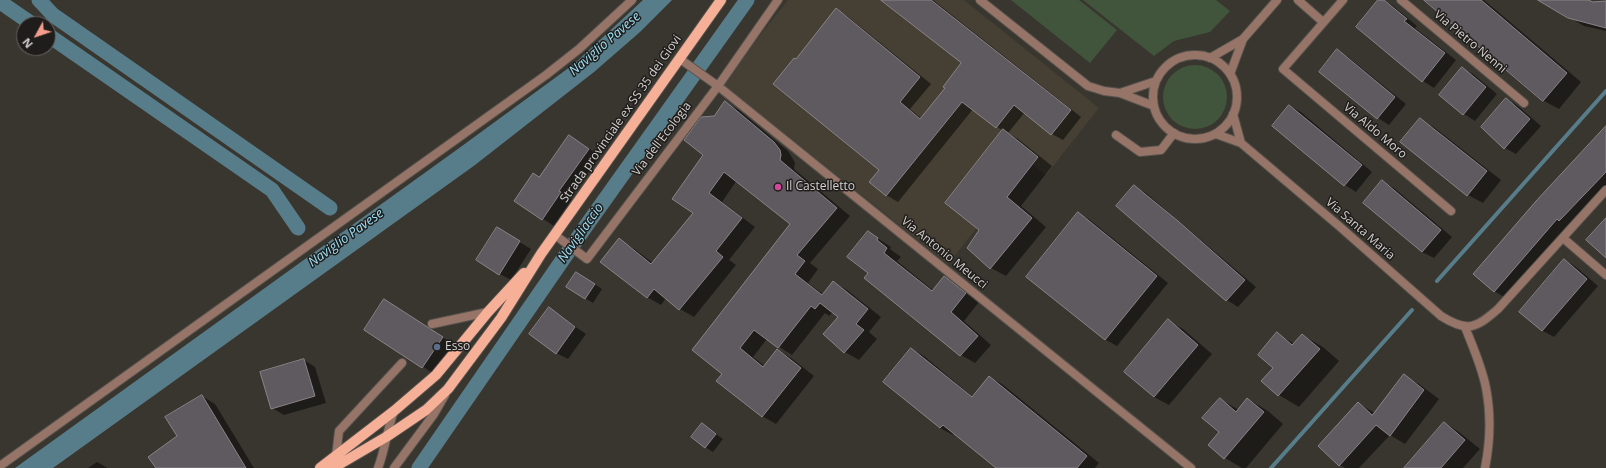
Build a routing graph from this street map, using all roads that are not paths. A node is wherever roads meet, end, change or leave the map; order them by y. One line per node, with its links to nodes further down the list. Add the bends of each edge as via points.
1 (632, 0): 38 (street, via 546,75)
2 (721, 0): 12 (main road, Strada provinciale ex SS 35 dei Giovi)
3 (778, 0): 15 (street, Via dell'Ecologia)
4 (980, 0): 16 (street, via 1088,86)
5 (1276, 0): 10 (street)
6 (1298, 0): 9 (street)
7 (1343, 0): 9 (street)
8 (1401, 0): 17 (street, Via Pietro Nenni)
9 (1323, 22): 25 (street, Via Aldo Moro, via 1283,69)
10 (1243, 39): 11 (street); 13 (street)
11 (1210, 58): 13 (street, via 1222,64); 14 (street, via 1197,55 1172,61 1163,69)
12 (680, 59): 15 (street, Via Antonio Meucci); 26 (main road, Strada provinciale ex SS 35 dei Giovi)
13 (1230, 74): 19 (street, via 1236,87 1237,101)
14 (1156, 81): 16 (street); 18 (street, via 1153,93)
15 (718, 86): 26 (street, Via dell'Ecologia, via 587,259); 43 (street, Via Antonio Meucci)
16 (1120, 93): 18 (street)
17 (1524, 103)
18 (1154, 106): 20 (street, via 1158,119)
19 (1234, 114): 21 (street); 23 (street)
20 (1174, 133): 21 (street, via 1191,139); 22 (street, via 1161,150 1140,152)
21 (1216, 134): 23 (street, Via Santa Maria)
22 (1116, 135)
23 (1241, 143): 32 (street, Via Santa Maria, via 1441,316)
24 (1606, 190): 27 (street)
25 (1451, 212)
26 (555, 235): 28 (main road, Strada provinciale ex SS 35 dei Giovi)
27 (1564, 238): 29 (street); 32 (street, via 1498,309 1483,322)
28 (542, 254): 30 (main road, Strada provinciale ex SS 35 dei Giovi); 34 (main road, Strada provinciale ex SS 35 dei Giovi, via 501,318)
29 (1606, 274)
30 (488, 312): 31 (street); 35 (main road, Strada provinciale ex SS 35 dei Giovi, via 436,375)
31 (432, 324)
32 (1465, 327): 44 (street, via 1486,388 1489,441)
33 (402, 363): 37 (street, via 339,431)
34 (448, 389): 36 (main road, Strada provinciale ex SS 35 dei Giovi, via 426,410); 39 (street, via 434,414)
35 (394, 412): 36 (street); 37 (main road, Strada provinciale ex SS 35 dei Giovi)
36 (386, 437): 41 (main road, Strada provinciale ex SS 35 dei Giovi); 42 (street)
37 (336, 456): 40 (main road, Strada provinciale ex SS 35 dei Giovi)
38 (0, 466)
39 (395, 467)
40 (320, 468)
41 (333, 468)
42 (378, 468)
43 (1191, 468)
44 (1485, 468)

